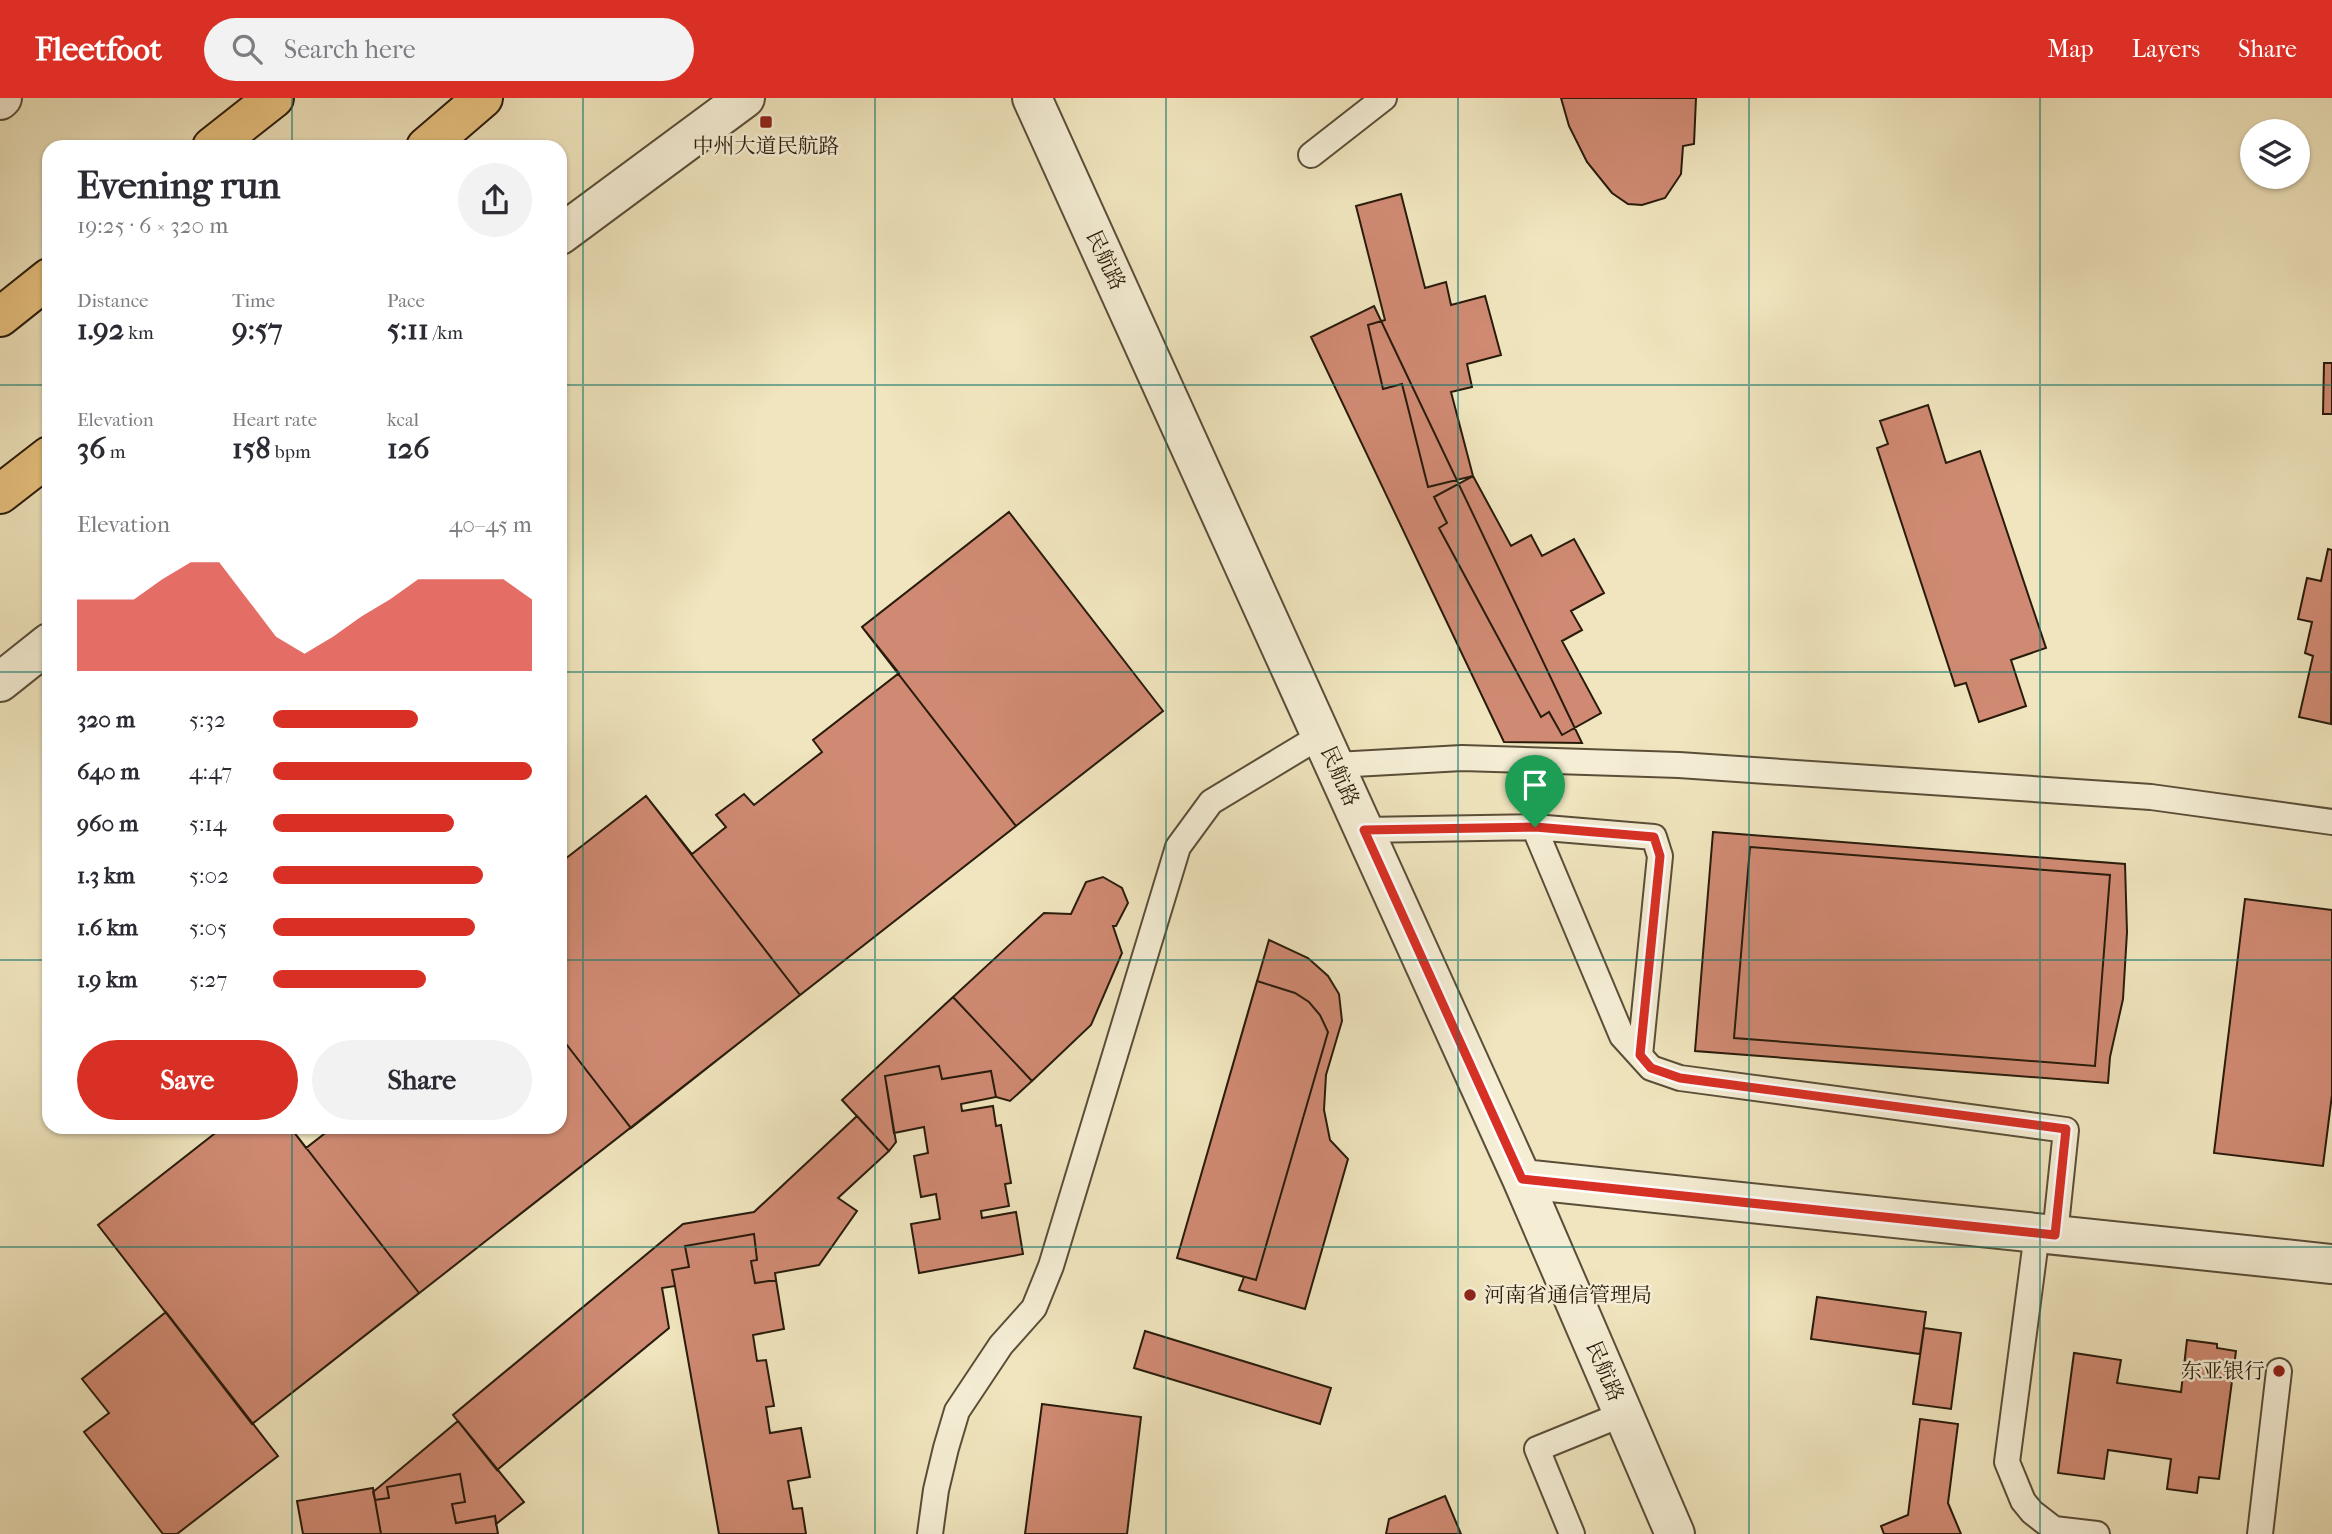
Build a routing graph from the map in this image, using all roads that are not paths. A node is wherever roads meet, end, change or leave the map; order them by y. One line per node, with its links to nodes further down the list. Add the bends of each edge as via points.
1 (274, 98): 6 (highway)
2 (484, 98): 7 (highway)
3 (746, 98): 9 (street)
4 (1032, 98): 16 (street, 民航路)
5 (1384, 98): 8 (lane)
6 (221, 140)
7 (434, 140)
8 (1311, 155)
9 (567, 230)
10 (42, 284): 11 (highway)
11 (0, 317)
12 (42, 461): 13 (highway)
13 (0, 494)
14 (42, 649): 15 (street)
15 (0, 682)
16 (1329, 750): 17 (lane, via 1679,765 2151,797); 19 (street, 民航路); 26 (lane, via 1211,802 1178,847 1051,1266 1034,1308 1001,1345 957,1411)
17 (2332, 822)
18 (1535, 827): 19 (lane); 20 (lane, via 1622,1036); 20 (lane, via 1654,837 1660,856)
19 (1364, 830): 21 (street, 民航路)
20 (1640, 1055): 22 (lane, via 1651,1068 1680,1078 2066,1129)
21 (1522, 1179): 22 (street); 25 (street, 民航路)
22 (2046, 1234): 23 (street); 29 (lane, via 2007,1462 2032,1512 2054,1529)
23 (2332, 1264)
24 (2279, 1371): 30 (lane)
25 (1623, 1414): 27 (lane, via 1537,1449); 28 (street, 民航路)
26 (930, 1534)
27 (1572, 1534)
28 (1675, 1534)
29 (2096, 1534)
30 (2260, 1534)

